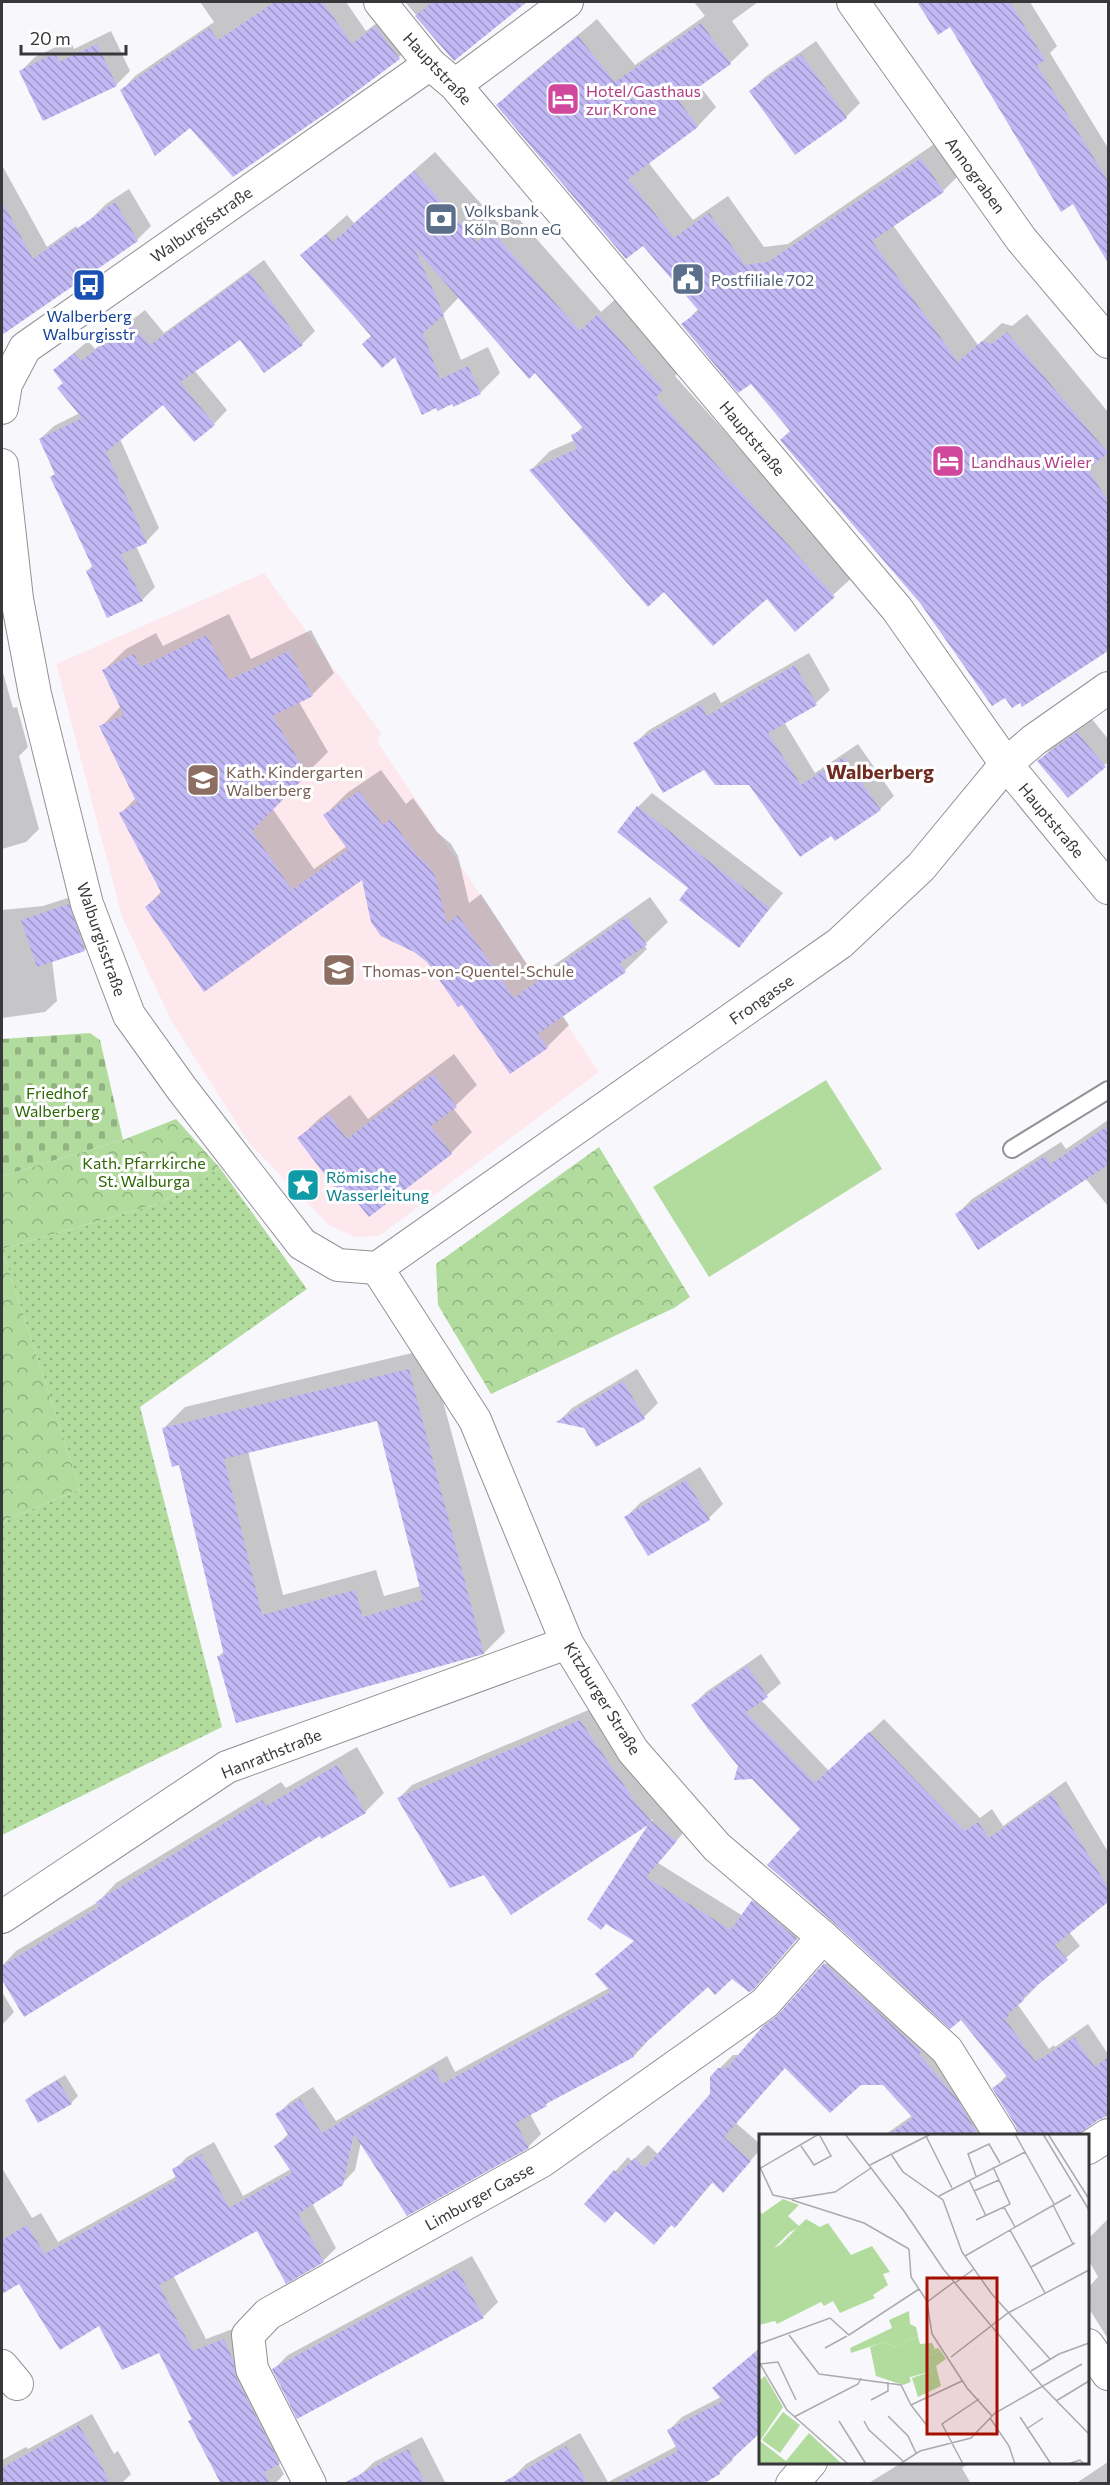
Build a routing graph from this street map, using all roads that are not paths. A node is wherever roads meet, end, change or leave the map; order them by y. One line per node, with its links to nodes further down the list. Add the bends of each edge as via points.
1 (380, 2): 4 (street, Hauptstraße)
2 (567, 2): 5 (street)
3 (853, 2): 6 (street, Annograben, via 1021,239)
4 (430, 64): 5 (street, Hauptstraße); 7 (street, Walburgisstraße, via 25,348)
5 (455, 85): 10 (street, Hauptstraße, via 897,609)
6 (1108, 342)
7 (3, 390)
8 (2, 465): 14 (street, Walburgisstraße, via 17,599 35,694 87,904 129,1015 302,1244 338,1266)
9 (1108, 688): 10 (street, Frongasse)
10 (1006, 764): 11 (street, Hauptstraße); 14 (street, Frongasse, via 921,867 840,943)
11 (1108, 888)
12 (1108, 1090): 13 (lane)
13 (1012, 1149)
14 (377, 1268): 15 (street, Kitzburger Straße, via 475,1420)
15 (567, 1644): 16 (street, Hanrathstraße, via 227,1767); 17 (street, Kitzburger Straße, via 641,1760 717,1847)
16 (2, 1917)
17 (822, 1937): 18 (street, Kitzburger Straße, via 946,2049); 24 (street, Limburger Gasse, via 765,2003 542,2160 268,2314 248,2335 252,2368)
18 (1000, 2134)
19 (1108, 2135): 20 (street)
20 (1089, 2147)
21 (1089, 2346): 22 (street)
22 (1108, 2374)
23 (810, 2464): 25 (street)
24 (310, 2484)
25 (792, 2484)

